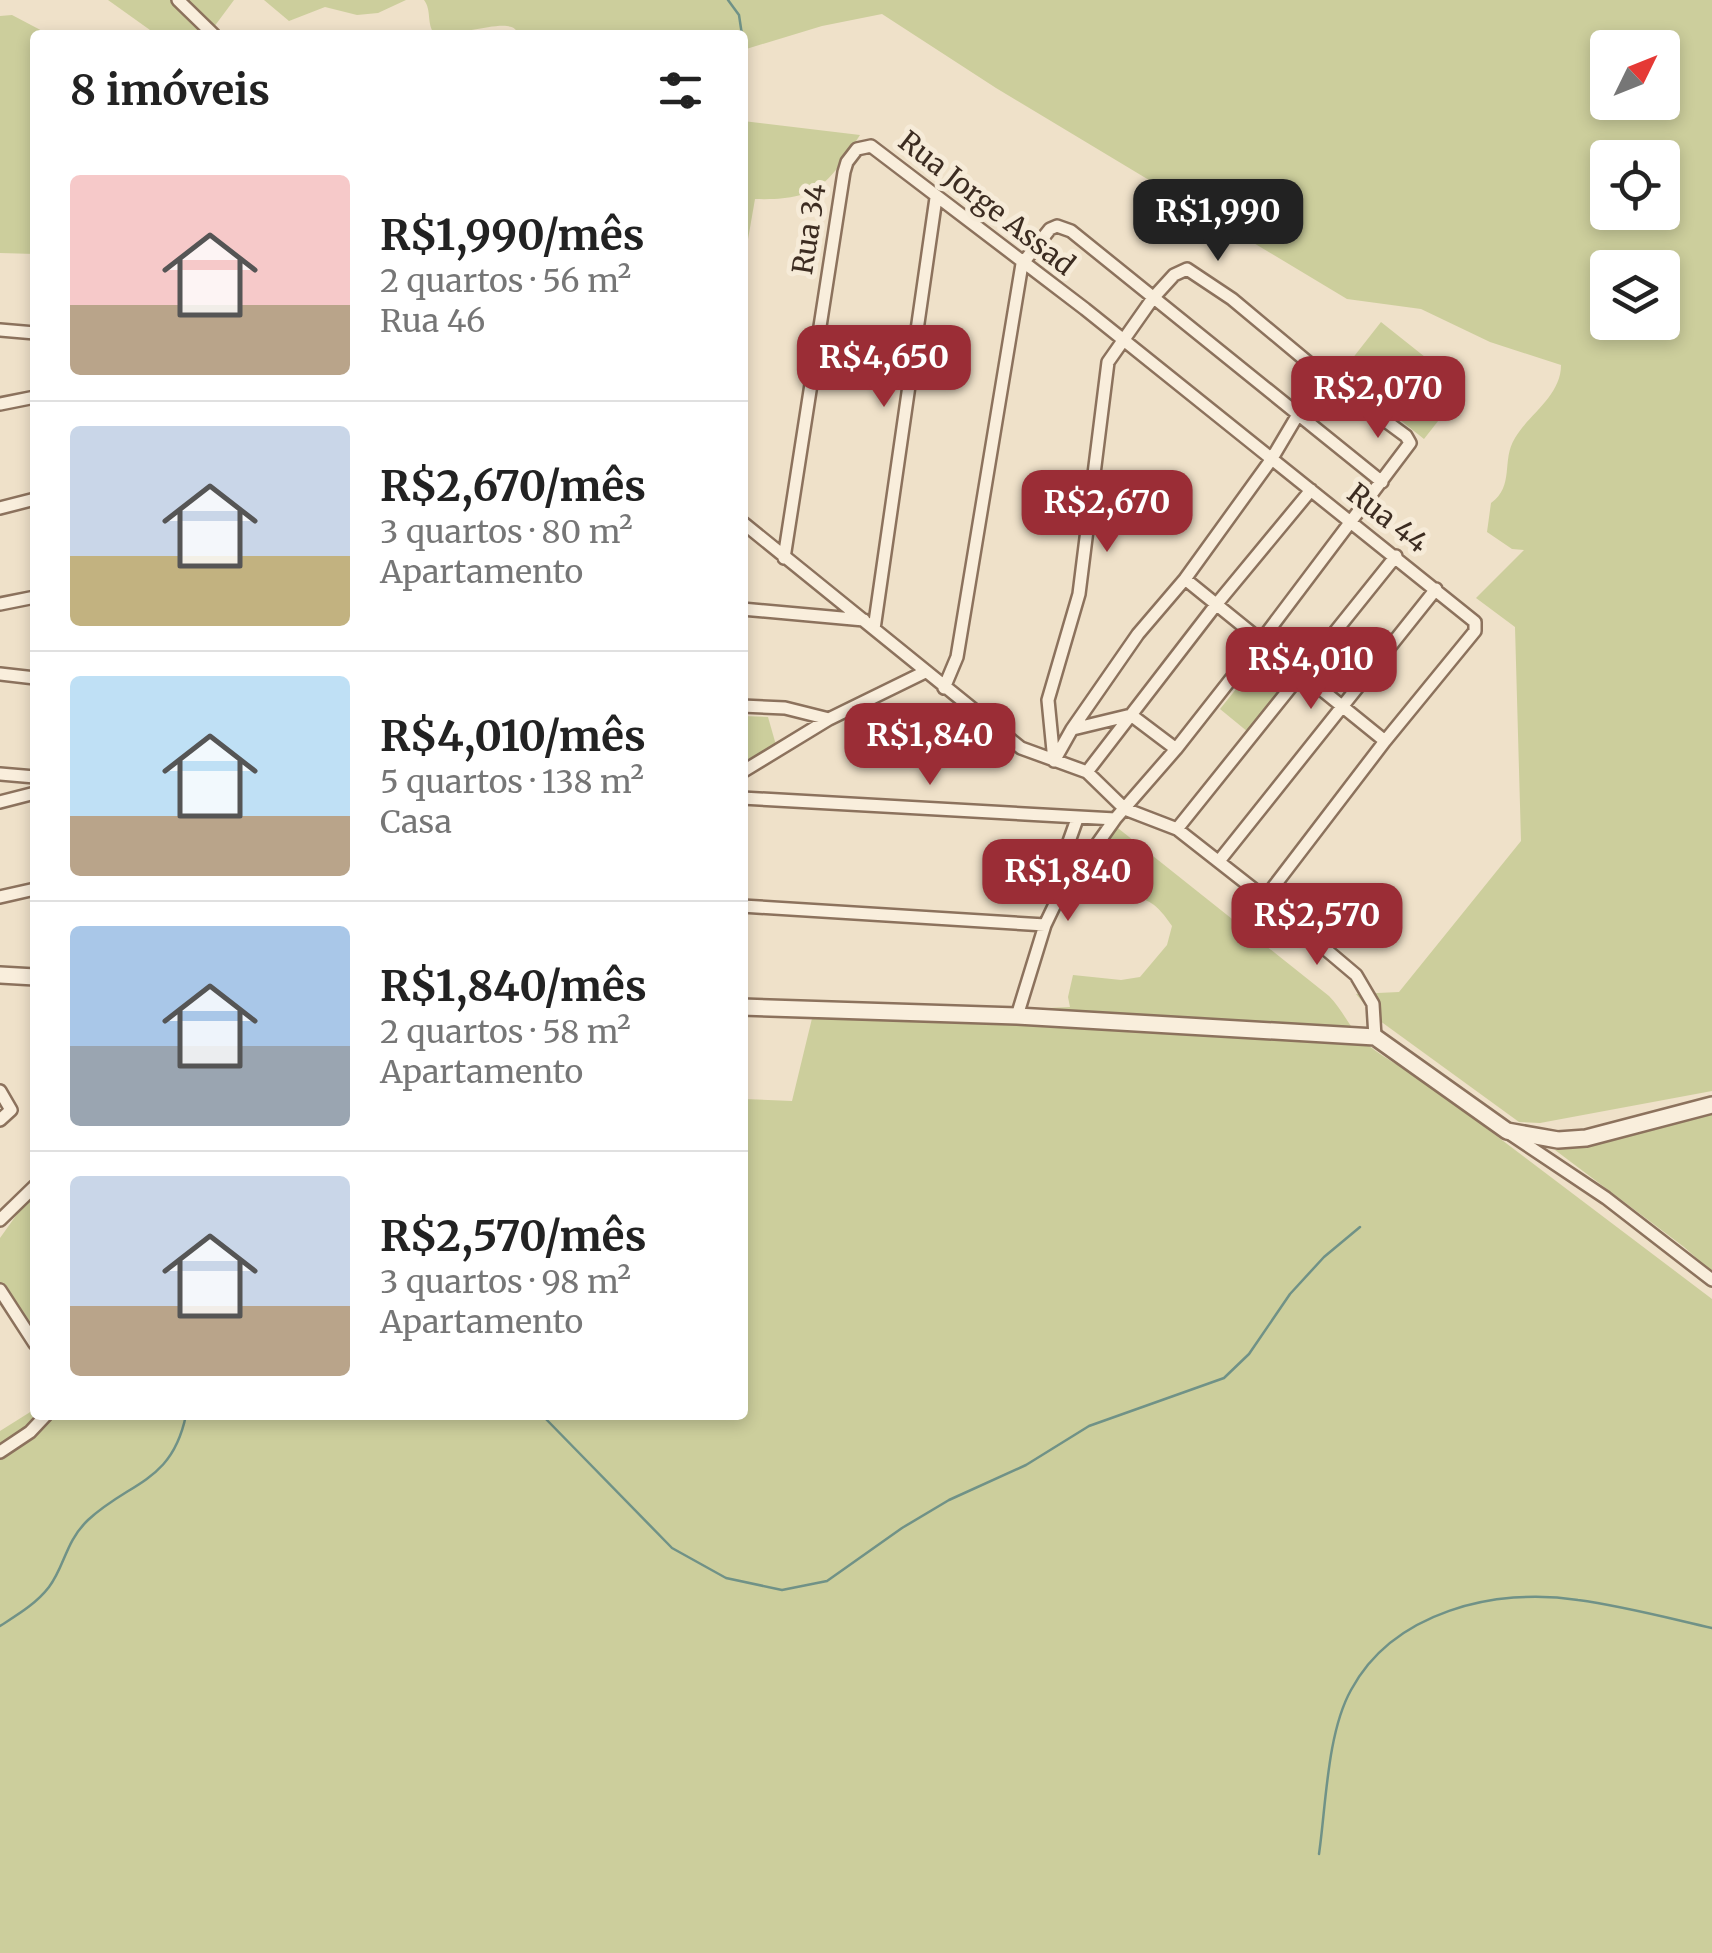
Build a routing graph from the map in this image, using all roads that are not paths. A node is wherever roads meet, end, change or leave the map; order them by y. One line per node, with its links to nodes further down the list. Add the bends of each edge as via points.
1 (178, 0): 2 (street)
2 (209, 30)
3 (857, 148): 4 (street, Rua Jorge Assad, via 877,149); 22 (street, Rua 34, via 844,172)
4 (936, 198): 5 (street, Rua Jorge Assad); 29 (street)
5 (1022, 264): 6 (street, via 1050,229 1064,227); 9 (street, Rua Jorge Assad); 35 (street, via 957,657)
6 (1154, 298): 9 (street); 10 (street, via 1187,269); 13 (street)
7 (0, 330): 8 (street)
8 (30, 333)
9 (1122, 338): 14 (street, Rua Jorge Assad); 43 (street, via 1108,362 1079,594 1048,700)
10 (1322, 374): 13 (street); 15 (street, via 1409,439)
11 (30, 398): 12 (street)
12 (0, 404)
13 (1298, 414): 14 (street); 15 (street)
14 (1271, 460): 16 (street, Rua 44); 23 (street)
15 (1382, 482): 19 (street)
16 (1311, 490): 19 (street, Rua 44); 27 (street)
17 (30, 500): 18 (street)
18 (0, 508)
19 (1352, 520): 21 (street, Rua 44); 30 (street)
20 (748, 527): 22 (street)
21 (1396, 556): 24 (street, Rua 44); 33 (street)
22 (784, 558): 29 (street)
23 (1185, 579): 27 (street); 40 (street)
24 (1436, 588): 37 (street); 41 (street, Rua 44, via 1472,618 1475,631)
25 (30, 598): 26 (street)
26 (0, 604)
27 (1216, 606): 30 (street); 38 (street)
28 (748, 610): 29 (street)
29 (869, 625): 31 (street)
30 (1260, 642): 33 (street); 42 (street)
31 (925, 672): 35 (street); 39 (street)
32 (0, 674): 34 (street)
33 (1301, 674): 37 (street); 54 (street)
34 (30, 677)
35 (944, 688): 43 (street, via 1021,748)
36 (748, 706): 39 (street)
37 (1341, 707): 41 (street); 55 (street)
38 (1130, 716): 40 (street); 42 (street); 45 (street)
39 (829, 720): 44 (street)
40 (1072, 729): 43 (street)
41 (1386, 741): 58 (street)
42 (1176, 750): 51 (street)
43 (1054, 761): 45 (street)
44 (748, 768)
45 (1087, 772): 51 (street)
46 (0, 774): 47 (street)
47 (30, 777)
48 (30, 793): 50 (street)
49 (748, 798): 52 (street)
50 (0, 802)
51 (1125, 810): 53 (street); 54 (street)
52 (1077, 819): 53 (street); 59 (street)
53 (1116, 820): 59 (street)
54 (1178, 829): 55 (street)
55 (1218, 862): 58 (street)
56 (30, 891): 57 (street)
57 (0, 897)
58 (1266, 898): 66 (street, via 1356,975 1373,1004)
59 (1056, 902): 61 (street)
60 (748, 906): 61 (street)
61 (1046, 925): 65 (street)
62 (0, 975): 63 (street)
63 (30, 977)
64 (748, 1007): 65 (street)
65 (1016, 1016): 66 (street)
66 (1375, 1038): 70 (street)
67 (0, 1091): 69 (street, via 10,1112)
68 (1712, 1106): 70 (street, via 1586,1138)
69 (0, 1120)
70 (1506, 1131): 73 (street)
71 (30, 1191): 72 (street)
72 (0, 1220)
73 (1712, 1280)
74 (0, 1290): 75 (street)
75 (30, 1336)
76 (41, 1420): 77 (street)
77 (0, 1452)

